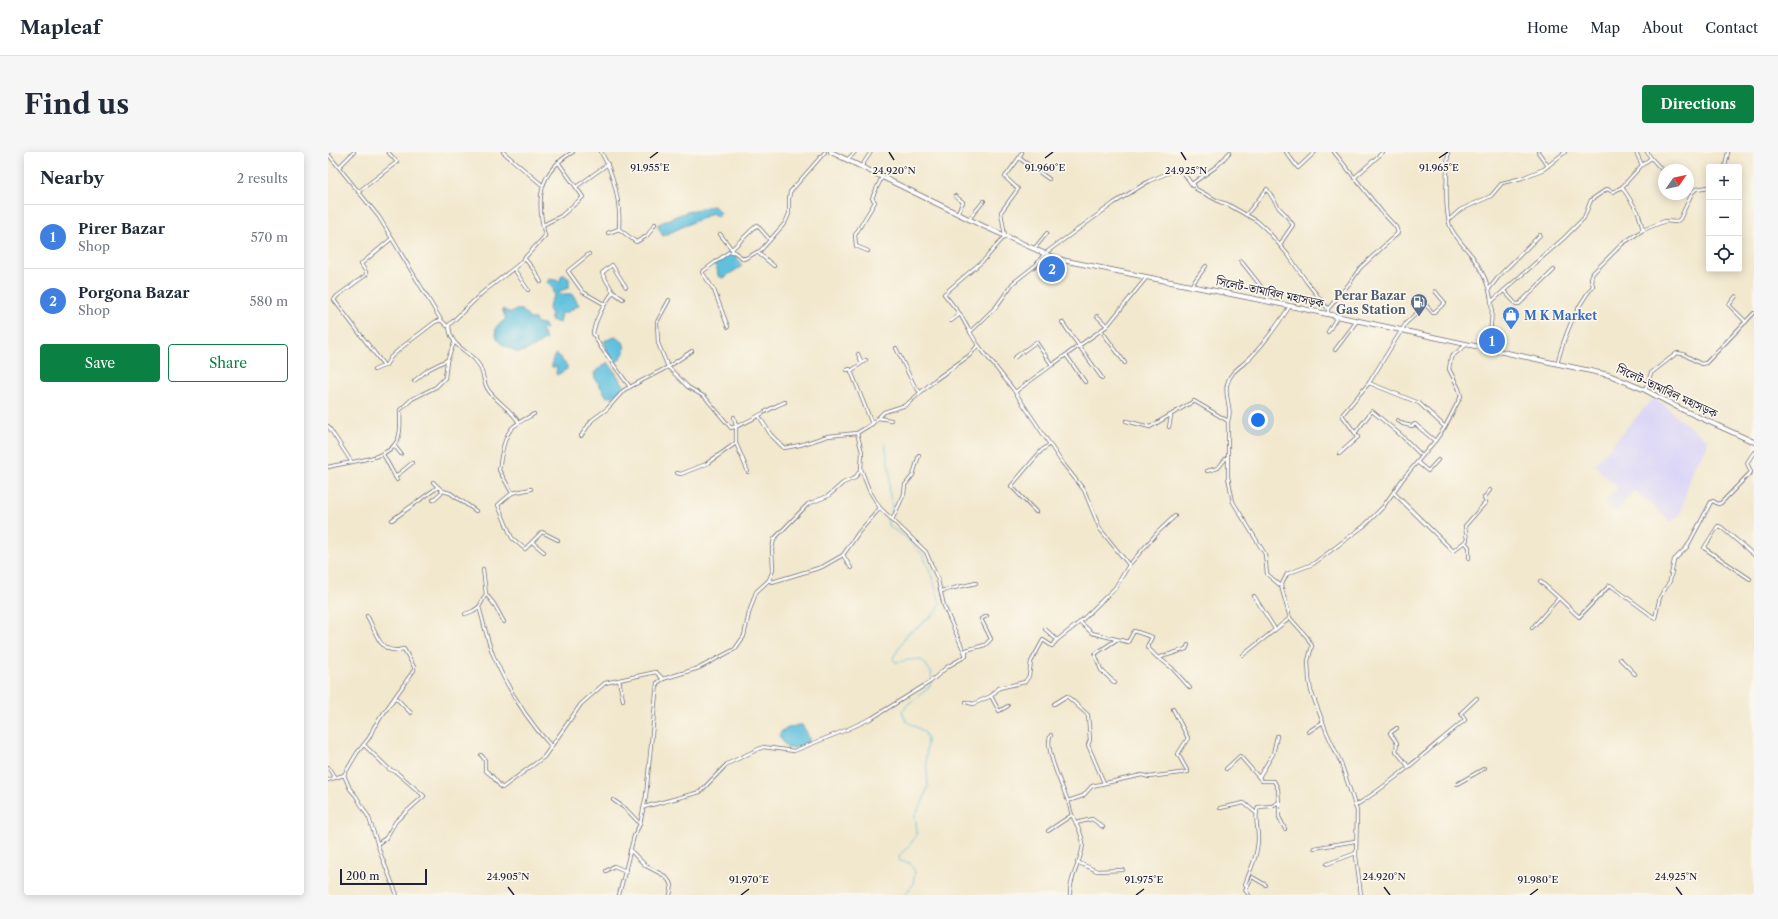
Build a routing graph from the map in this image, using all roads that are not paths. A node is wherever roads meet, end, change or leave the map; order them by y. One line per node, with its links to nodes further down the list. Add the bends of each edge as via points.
1 (354, 152): 34 (street)
2 (388, 152): 44 (street, via 397,162)
3 (503, 152): 39 (street)
4 (562, 152): 24 (street)
5 (573, 152): 24 (street)
6 (601, 152): 29 (street)
7 (825, 152): 61 (street, via 793,188 789,199 789,214 785,223)
8 (831, 152): 27 (highway, সিলেট-তামাবিল মহাসড়ক)
9 (855, 152): 27 (street)
10 (871, 152): 35 (street)
11 (1022, 152): 25 (street)
12 (1230, 152): 40 (street, via 1217,166 1193,183)
13 (1286, 152): 14 (street, via 1298,168)
14 (1315, 152)
15 (1334, 152): 37 (street)
16 (1383, 152): 37 (street)
17 (1448, 152): 50 (street)
18 (1538, 152): 32 (street)
19 (1565, 152): 32 (street)
20 (1636, 152): 31 (street)
21 (1647, 152): 26 (street)
22 (1728, 152): 30 (street)
23 (328, 154): 34 (street)
24 (565, 157): 28 (street)
25 (1019, 158): 38 (street); 59 (street, via 1005,177 1018,189 1001,212)
26 (1650, 158): 31 (street); 33 (street)
27 (848, 160): 35 (highway, সিলেট-তামাবিল মহাসড়ক)
28 (558, 162): 39 (street, via 548,173); 41 (street)
29 (608, 164): 41 (street); 53 (street, via 620,212)
30 (1725, 164)
31 (1642, 165): 42 (street)
32 (1548, 166): 50 (street, via 1522,178 1502,183 1491,196 1460,210)
33 (1658, 166)
34 (339, 167): 44 (street)
35 (861, 167): 36 (highway, সিলেট-তামাবিল মহাসড়ক)
36 (882, 177): 47 (highway, সিলেট-তামাবিল মহাসড়ক); 65 (street, via 872,198 875,202 855,235 856,246)
37 (1354, 178): 92 (street, via 1396,227 1398,233 1360,268)
38 (1049, 179)
39 (543, 185): 52 (street)
40 (1193, 186): 48 (street); 69 (street, via 1180,168 1149,181)
41 (576, 187): 52 (street, via 583,197 561,216)
42 (1622, 187): 54 (street, via 1638,212); 83 (street, via 1613,192 1607,189 1591,200 1584,218)
43 (1706, 187): 54 (street, via 1696,189 1676,222 1665,221)
44 (358, 192): 60 (street, via 379,217)
45 (956, 196): 47 (street, via 963,202)
46 (984, 201): 49 (street)
47 (957, 214): 49 (highway, সিলেট-তামাবিল মহাসড়ক)
48 (1246, 215): 62 (street, via 1267,230); 62 (street, via 1268,189 1293,225)
49 (968, 219): 59 (highway, সিলেট-তামাবিল মহাসড়ক)
50 (1449, 220): 80 (street, via 1450,227 1480,267)
51 (655, 224): 53 (street, via 647,236 636,242)
52 (543, 225): 70 (street, via 545,236)
53 (619, 229): 56 (street)
54 (1643, 230): 126 (street, via 1622,244 1590,278 1593,286 1582,300 1569,326)
55 (1047, 232): 64 (street)
56 (608, 233)
57 (720, 234): 63 (street)
58 (1540, 235): 80 (street)
59 (1005, 236): 64 (highway, সিলেট-তামাবিল মহাসড়ক); 94 (street, via 985,259 944,294)
60 (391, 238): 98 (street); 127 (street, via 361,264 366,275 334,300)
61 (770, 240): 63 (street, via 757,225); 67 (street)
62 (1280, 246): 92 (street)
63 (732, 249): 66 (street)
64 (1034, 249): 69 (highway, সিলেট-তামাবিল মহাসড়ক)
65 (868, 251)
66 (734, 252): 67 (street, via 744,259); 104 (street, via 729,252 702,272 714,290)
67 (757, 252): 72 (street)
68 (589, 254): 90 (street, via 568,271 583,292)
69 (1044, 254): 76 (highway, সিলেট-তামাবিল মহাসড়ক, via 1057,259); 108 (street, via 1036,265 1013,283 996,307)
70 (525, 259): 74 (street); 77 (street)
71 (1241, 262): 89 (street, via 1267,294)
72 (774, 266)
73 (1206, 266): 78 (street)
74 (514, 269): 81 (street); 103 (street, via 482,293)
75 (1554, 270): 83 (street, via 1519,304)
76 (1148, 277): 78 (highway, সিলেট-তামাবিল মহাসড়ক); 105 (street)
77 (541, 282)
78 (1191, 286): 89 (highway, সিলেট-তামাবিল মহাসড়ক)
79 (626, 287): 84 (street, via 612,265 602,273)
80 (1489, 289): 88 (street)
81 (528, 290)
82 (1435, 290): 107 (street, via 1445,303 1434,313 1426,305 1406,323)
83 (1504, 291): 88 (street)
84 (613, 292): 86 (street); 90 (street)
85 (1736, 296): 102 (street, via 1729,305)
86 (623, 299)
87 (669, 300): 128 (street, via 657,322 658,343)
88 (1492, 301): 115 (street, via 1492,326)
89 (1269, 302): 91 (highway, সিলেট-তামাবিল মহাসড়ক)
90 (604, 304): 136 (street, via 593,333)
91 (1290, 306): 95 (highway, সিলেট-তামাবিল মহাসড়ক); 149 (street, via 1250,358 1233,371 1227,384 1226,395 1231,414)
92 (1328, 309): 95 (street)
93 (1754, 313): 102 (street)
94 (960, 314): 99 (street); 108 (street)
95 (1328, 315): 97 (highway, সিলেট-তামাবিল মহাসড়ক)
96 (1097, 316): 105 (street)
97 (1337, 317): 100 (highway, সিলেট-তামাবিল মহাসড়ক); 109 (street)
98 (441, 320): 103 (street); 127 (street, via 402,347)
99 (951, 321)
100 (1357, 321): 107 (highway, সিলেট-তামাবিল মহাসড়ক); 116 (street)
101 (1062, 322): 113 (street)
102 (1746, 322): 137 (street, via 1706,363 1701,364 1683,354 1676,354 1664,362 1651,373)
103 (449, 325): 110 (street)
104 (728, 326)
105 (1107, 326): 106 (street)
106 (1101, 330): 113 (street); 124 (street)
107 (1402, 331): 112 (highway, সিলেট-তামাবিল মহাসড়ক); 135 (street)
108 (970, 332): 111 (street)
109 (1328, 332)
110 (454, 343): 121 (street); 150 (street, via 480,366 489,392)
111 (978, 345): 138 (street, via 970,355); 139 (street)
112 (1466, 345): 115 (highway, সিলেট-তামাবিল মহাসড়ক); 155 (street, via 1451,357 1449,369 1461,396)
113 (1079, 346): 119 (street); 132 (street)
114 (896, 348): 138 (street)
115 (1487, 349): 126 (highway, সিলেট-তামাবিল মহাসড়ক)
116 (1335, 350)
117 (692, 351): 128 (street)
118 (858, 354): 123 (street)
119 (1066, 355): 125 (street); 134 (street)
120 (1014, 358): 125 (street, via 1036,342)
121 (447, 360): 133 (street, via 429,369); 163 (street, via 445,378 436,387 412,399 400,410 398,441)
122 (866, 360): 123 (street)
123 (862, 363): 131 (street)
124 (1125, 363)
125 (1052, 364): 139 (street)
126 (1557, 364): 137 (highway, সিলেট-তামাবিল মহাসড়ক, via 1609,376)
127 (383, 366): 129 (street)
128 (668, 367): 136 (street); 153 (street, via 688,387 705,397 731,428)
129 (374, 370)
130 (847, 370): 131 (street)
131 (851, 371): 151 (street)
132 (1102, 378)
133 (414, 381)
134 (1084, 382)
135 (1369, 383): 155 (street, via 1419,403); 157 (street, via 1342,415)
136 (630, 387): 158 (street, via 592,420)
137 (1645, 390): 160 (highway, সিলেট-তামাবিল মহাসড়ক)
138 (920, 392): 145 (street, via 906,405 884,412)
139 (1015, 392): 162 (street)
140 (785, 402): 143 (street)
141 (534, 414): 150 (street)
142 (1171, 415): 148 (street, via 1150,427); 149 (street, via 1194,401); 154 (street)
143 (759, 416): 153 (street); 156 (street, via 771,435 784,448 828,436)
144 (734, 418): 153 (street)
145 (878, 418): 146 (street); 151 (street)
146 (891, 420)
147 (1396, 420): 159 (street, via 1412,426 1415,424)
148 (1126, 421)
149 (1228, 421): 169 (street)
150 (519, 423): 185 (street, via 510,431 504,445 499,470)
151 (872, 424): 156 (street)
152 (328, 426): 172 (street)
153 (736, 426): 161 (street)
154 (1169, 427)
155 (1445, 427): 159 (street)
156 (857, 433): 176 (street, via 862,452)
157 (1355, 433): 167 (street, via 1358,437); 170 (street, via 1372,411)
158 (581, 436)
159 (1434, 441): 170 (street)
160 (1754, 442)
161 (736, 443): 178 (street); 179 (street, via 706,464 681,474)
162 (1050, 444): 190 (street, via 1011,486); 201 (street, via 1084,490 1100,529)
163 (394, 445): 165 (street); 166 (street)
164 (1754, 452): 212 (street, via 1747,463 1751,472 1720,503 1711,502 1687,546 1674,560 1670,581 1660,597 1655,618 1610,585 1579,617)
165 (383, 454): 172 (street); 174 (street, via 396,479)
166 (401, 454)
167 (1339, 454)
168 (919, 455): 193 (street, via 913,475 905,485 904,494)
169 (1228, 456): 177 (street, via 1218,468); 208 (street, via 1228,477 1233,502 1265,554 1267,574)
170 (1422, 456): 173 (street)
171 (1438, 460): 173 (street, via 1428,471)
172 (352, 461): 175 (street)
173 (1417, 462): 186 (street)
174 (412, 463)
175 (328, 466)
176 (861, 469): 188 (street, via 869,490); 205 (street, via 855,478 843,483 828,496 808,504 774,539 773,570)
177 (1207, 471)
178 (748, 472)
179 (677, 473)
180 (433, 482): 181 (street)
181 (438, 487): 184 (street); 192 (street)
182 (531, 489): 185 (street)
183 (1490, 490): 196 (street, via 1484,498 1486,502 1465,526)
184 (443, 491): 187 (street); 189 (street)
185 (512, 493): 195 (street, via 498,506 512,538 525,549)
186 (1394, 493): 196 (street, via 1453,551); 208 (street, via 1358,530 1314,564 1287,574)
187 (433, 500)
188 (880, 508): 193 (street); 198 (street)
189 (476, 511)
190 (1036, 512)
191 (1175, 516): 201 (street)
192 (392, 520)
193 (892, 520): 209 (street, via 926,552)
194 (558, 540): 195 (street, via 542,532)
195 (532, 542): 197 (street)
196 (1465, 542): 200 (street, via 1469,547)
197 (544, 552)
198 (843, 555): 202 (street); 205 (street, via 822,567 772,582)
199 (1754, 555): 204 (street, via 1718,526 1704,548)
200 (1469, 558)
201 (1129, 565): 219 (street, via 1115,588)
202 (851, 568)
203 (483, 569): 210 (street)
204 (1750, 579)
205 (769, 580): 231 (street, via 756,592 744,636 735,649 699,668)
206 (1540, 581): 212 (street)
207 (976, 583): 209 (street)
208 (1281, 586): 217 (street)
209 (940, 591): 227 (street)
210 (486, 594): 213 (street); 218 (street)
211 (1254, 596): 221 (street)
212 (1559, 598): 222 (street)
213 (479, 607): 214 (street); 250 (street, via 494,656 514,697 536,730)
214 (465, 614)
215 (367, 616): 236 (street, via 381,642 392,650 404,649 414,667 413,674)
216 (987, 616): 227 (street, via 981,619 991,639 985,645 966,650)
217 (1290, 618): 221 (street); 244 (street, via 1312,646 1308,661 1309,679)
218 (504, 622)
219 (1080, 622): 223 (street, via 1092,633); 224 (street)
220 (1045, 628): 224 (street)
221 (1275, 628): 226 (street)
222 (1532, 628)
223 (1116, 639): 228 (street, via 1128,642 1134,631 1152,638 1147,646); 233 (street, via 1095,654 1101,670)
224 (1057, 640): 235 (street, via 1052,646 1042,640 1031,662 1029,676 1024,682 999,688)
225 (1188, 645): 228 (street, via 1186,649)
226 (1243, 655)
227 (966, 656): 266 (street, via 872,718 794,750 763,747 727,764 700,792)
228 (1158, 658): 234 (street, via 1172,668)
229 (1620, 659): 230 (street)
230 (1635, 674)
231 (663, 679): 232 (street, via 656,672); 266 (street, via 657,683)
232 (619, 680): 238 (street); 250 (street, via 604,683 581,704)
233 (1115, 683)
234 (1190, 688)
235 (992, 696): 239 (street, via 973,704); 241 (street, via 999,711)
236 (396, 698): 243 (street); 249 (street)
237 (1477, 698): 252 (street, via 1461,713 1465,720)
238 (623, 700)
239 (966, 702)
240 (1054, 704): 260 (street, via 1067,696 1088,715 1088,745)
241 (1008, 706)
242 (1173, 709): 260 (street, via 1188,738 1178,754 1188,772 1149,777 1142,775)
243 (410, 713)
244 (1323, 722): 246 (street); 265 (street)
245 (1397, 728): 252 (street, via 1390,733 1397,743 1396,751)
246 (1308, 732)
247 (1051, 734): 263 (street, via 1050,749)
248 (1277, 736): 258 (street, via 1273,754)
249 (364, 745): 256 (street); 276 (street, via 389,769 424,796 396,821 386,838)
250 (551, 746): 251 (street, via 544,757 502,788 485,770 485,760)
251 (481, 755)
252 (1408, 766): 265 (street, via 1381,790)
253 (328, 767): 257 (street)
254 (1485, 768): 261 (street)
255 (1226, 769): 258 (street, via 1240,756)
256 (344, 775): 257 (street); 276 (street, via 366,812)
257 (335, 778): 259 (street)
258 (1259, 778): 264 (street, via 1262,781 1274,781 1278,789)
259 (328, 780)
260 (1104, 783): 263 (street, via 1092,786 1083,796)
261 (1457, 784)
262 (613, 800): 271 (street)
263 (1068, 801): 269 (street)
264 (1279, 802): 268 (street, via 1272,806 1258,807); 273 (street, via 1279,817)
265 (1356, 806): 275 (street)
266 (644, 807): 271 (street)
267 (1220, 808): 268 (street, via 1244,803)
268 (1256, 813): 285 (street, via 1258,839 1255,858 1245,884)
269 (1072, 815): 270 (street); 274 (street)
270 (1076, 823): 272 (street, via 1092,820); 280 (street, via 1083,843)
271 (640, 824): 278 (street)
272 (1103, 827)
273 (1285, 829)
274 (1048, 831)
275 (1355, 841): 277 (street); 279 (street)
276 (377, 844): 287 (street)
277 (1314, 848)
278 (630, 850): 284 (street); 289 (street, via 646,866 669,880 672,885)
279 (1356, 853): 281 (street); 292 (street)
280 (1077, 862): 282 (street, via 1097,871); 290 (street, via 1069,887)
281 (1327, 864)
282 (1123, 870)
283 (606, 871): 284 (street, via 614,866)
284 (626, 871): 288 (street)
285 (1247, 886): 286 (street, via 1252,877); 291 (street, via 1245,890)
286 (1266, 886)
287 (397, 895)
288 (619, 895)
289 (670, 895)
290 (1070, 895)
291 (1249, 895)
292 (1361, 895)

